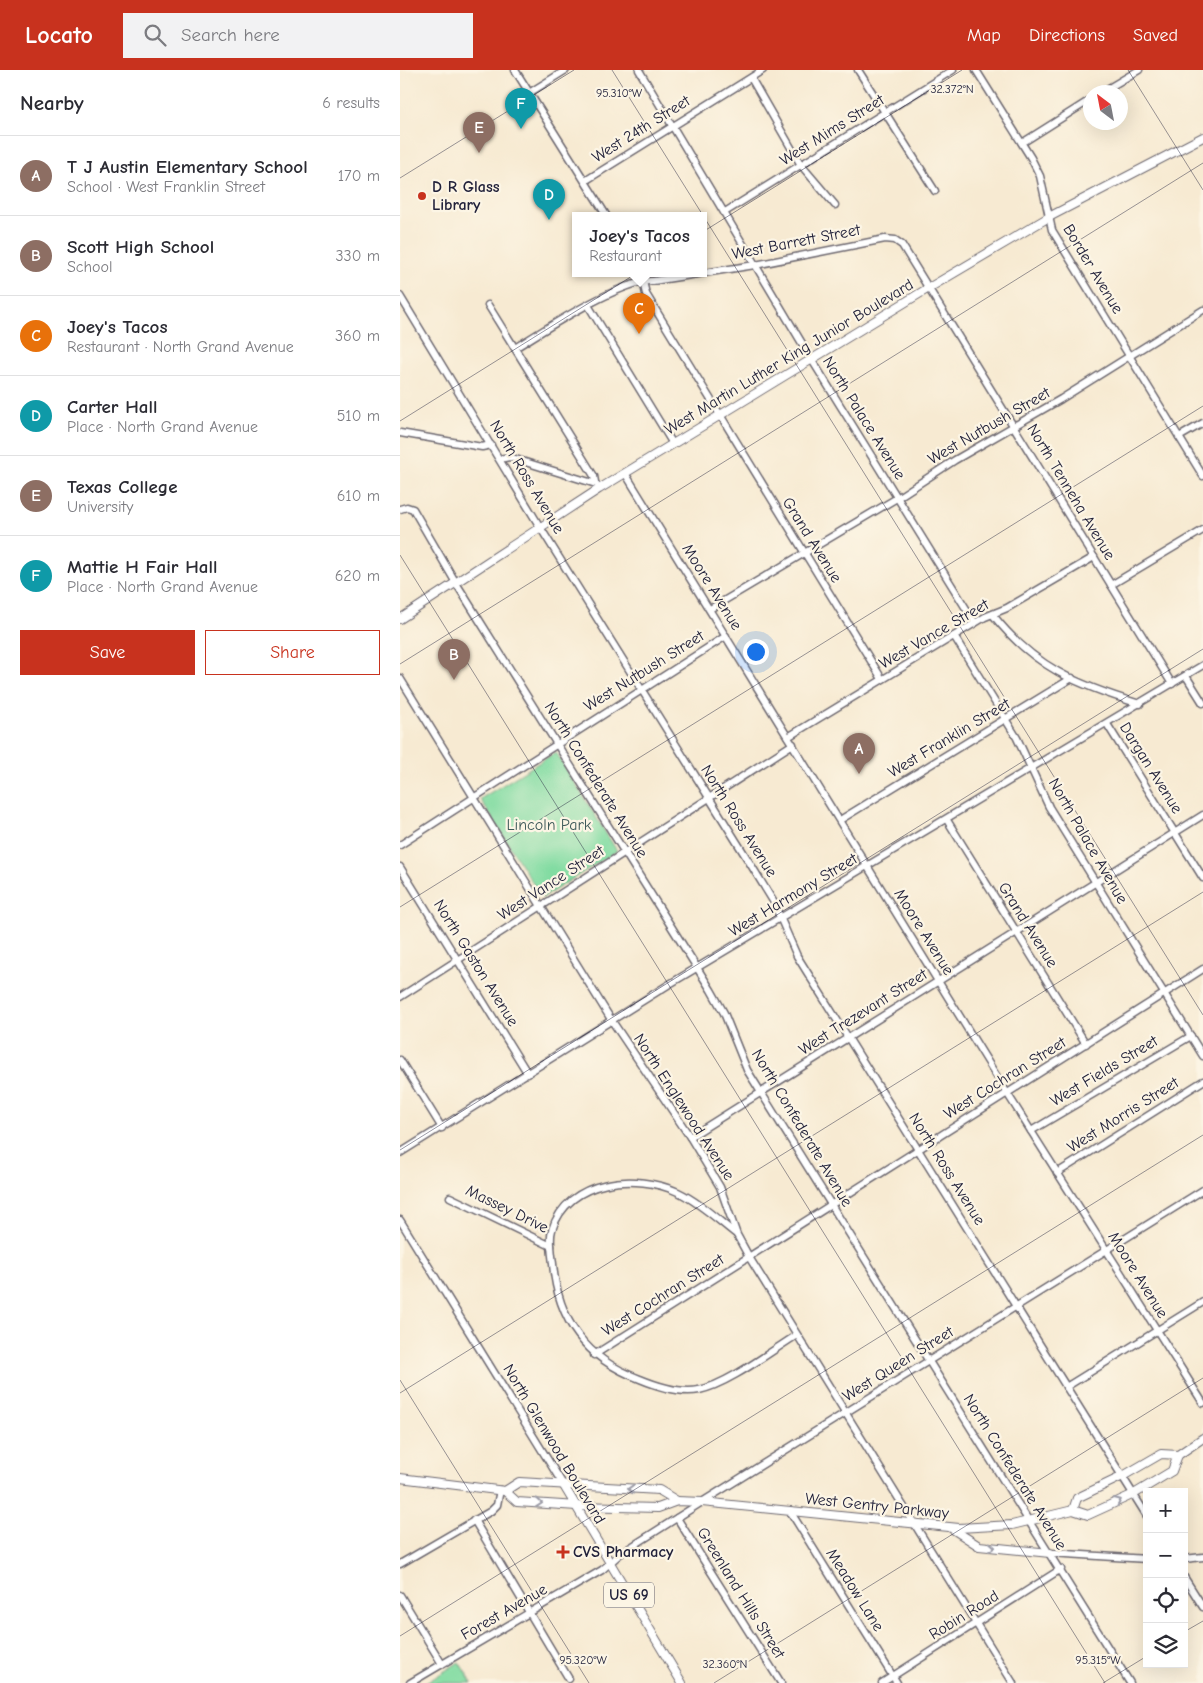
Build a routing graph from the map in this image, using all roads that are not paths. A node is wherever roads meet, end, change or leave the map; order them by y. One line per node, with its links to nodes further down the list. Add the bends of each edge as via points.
1 (515, 70): 11 (street)
2 (566, 70): 11 (street)
3 (639, 70): 14 (street, North Palace Avenue)
4 (764, 70): 9 (street, West 24th Street)
5 (858, 70): 13 (street)
6 (953, 70): 13 (street, West Mims Street)
7 (976, 70): 16 (street, Border Avenue)
8 (1138, 70): 10 (street)
9 (751, 78): 14 (street, West 24th Street); 17 (street)
10 (1113, 85)
11 (529, 93): 18 (street)
12 (1083, 104): 16 (street)
13 (885, 113): 17 (street, West Mims Street); 19 (street)
14 (674, 126): 18 (street, West 24th Street); 22 (street, North Palace Avenue)
15 (1203, 137): 23 (main road, West Martin Luther King Junior Boulevard)
16 (1022, 143): 23 (street, Border Avenue, via 1040,176)
17 (801, 165): 20 (street); 22 (street, West Mims Street)
18 (585, 181): 21 (street)
19 (935, 191)
20 (835, 205)
21 (604, 212)
22 (726, 212): 25 (street, North Palace Avenue)
23 (1049, 217): 30 (main road, West Martin Luther King Junior Boulevard); 36 (street, Border Avenue, via 1052,230)
24 (895, 240): 25 (street, West Barrett Street, via 885,239); 30 (street, North Tenneha Avenue, via 902,245)
25 (755, 265): 26 (street, West Barrett Street); 37 (street, North Palace Avenue)
26 (707, 273)
27 (642, 277): 29 (street, Grand Avenue)
28 (678, 277): 29 (street, West Barrett Street)
29 (642, 280): 33 (street); 38 (street, Grand Avenue, via 646,294)
30 (927, 289): 37 (main road, West Martin Luther King Junior Boulevard); 40 (street, North Tenneha Avenue)
31 (400, 296): 44 (street, North Ross Avenue)
32 (488, 305): 35 (street)
33 (588, 305): 35 (street); 43 (street)
34 (1203, 310): 36 (street, West Nutbush Street)
35 (515, 348): 48 (street, via 594,476)
36 (1130, 356): 40 (street, West Nutbush Street); 42 (street, Border Avenue)
37 (812, 360): 38 (main road, West Martin Luther King Junior Boulevard); 49 (street, North Palace Avenue)
38 (720, 415): 43 (main road, West Martin Luther King Junior Boulevard); 53 (street, Grand Avenue)
39 (1203, 423): 42 (street)
40 (1015, 426): 49 (street, West Nutbush Street); 54 (street, North Tenneha Avenue)
41 (400, 433): 44 (street, via 482,447)
42 (1179, 437): 47 (street, Border Avenue)
43 (672, 444): 46 (main road, West Martin Luther King Junior Boulevard)
44 (492, 445): 45 (street, North Ross Avenue)
45 (500, 459): 48 (street, via 509,457); 51 (street, North Ross Avenue)
46 (625, 473): 48 (main road, West Martin Luther King Junior Boulevard); 57 (street, Moore Avenue)
47 (1203, 476)
48 (597, 486): 51 (main road, West Martin Luther King Junior Boulevard)
49 (897, 498): 53 (street, West Nutbush Street); 60 (street, North Palace Avenue)
50 (400, 509): 55 (street, North Confederate Avenue, via 410,507)
51 (540, 527): 55 (main road, West Martin Luther King Junior Boulevard); 69 (street, North Ross Avenue)
52 (1203, 530): 56 (street)
53 (805, 554): 57 (street, West Nutbush Street); 67 (street, Grand Avenue)
54 (1094, 557): 56 (street, North Tenneha Avenue); 58 (street, West Vance Street)
55 (456, 583): 59 (main road, West Martin Luther King Junior Boulevard); 75 (street, North Confederate Avenue)
56 (1111, 585): 68 (street, North Tenneha Avenue)
57 (710, 609): 61 (street, Moore Avenue)
58 (993, 615): 60 (street, West Vance Street); 66 (street, via 1008,635 1035,659)
59 (400, 619)
60 (976, 623): 62 (street, West Vance Street)
61 (726, 636): 69 (street, West Nutbush Street); 74 (street, Moore Avenue)
62 (954, 636): 67 (street, West Vance Street); 72 (street, North Palace Avenue)
63 (1203, 665): 64 (street, West Harmony Street)
64 (1186, 676): 68 (street, West Harmony Street); 70 (street)
65 (400, 678): 78 (street, North Englewood Avenue)
66 (1072, 678): 71 (street); 72 (street, West Franklin Street)
67 (882, 679): 74 (street, West Vance Street)
68 (1172, 684): 71 (street, West Harmony Street)
69 (641, 688): 75 (street, West Nutbush Street); 79 (street, North Ross Avenue)
70 (1203, 703)
71 (1140, 704): 73 (street, West Harmony Street)
72 (1006, 719): 77 (street, North Palace Avenue); 81 (street, West Franklin Street)
73 (1107, 724): 77 (street, West Harmony Street); 83 (street, Dargan Avenue)
74 (788, 736): 76 (street, Moore Avenue)
75 (558, 742): 78 (street, West Nutbush Street); 85 (street, North Confederate Avenue)
76 (792, 744): 79 (street, West Vance Street); 81 (street, Moore Avenue)
77 (1031, 769): 82 (street, West Harmony Street); 89 (street, North Palace Avenue, via 1048,807)
78 (473, 797): 84 (street, West Nutbush Street); 90 (street, North Englewood Avenue)
79 (709, 798): 85 (street, West Vance Street); 91 (street, North Ross Avenue, via 773,901)
80 (1203, 815): 83 (street, West Trezevant Street)
81 (840, 820): 86 (street, Moore Avenue)
82 (947, 820): 86 (street, West Harmony Street); 92 (street, Grand Avenue)
83 (1174, 833): 88 (street, Dargan Avenue); 89 (street, West Trezevant Street)
84 (400, 844)
85 (625, 852): 90 (street, West Vance Street); 95 (street, North Confederate Avenue)
86 (867, 866): 91 (street, West Harmony Street); 96 (street, Moore Avenue)
87 (400, 867): 93 (street, North Gaston Avenue)
88 (1203, 878)
89 (1095, 882): 92 (street, West Trezevant Street); 97 (street, North Palace Avenue)
90 (541, 906): 93 (street, West Vance Street); 99 (street, North Englewood Avenue)
91 (780, 919): 95 (street, West Harmony Street); 100 (street, North Ross Avenue, via 797,956)
92 (1017, 932): 96 (street, West Trezevant Street); 102 (street, Grand Avenue)
93 (458, 960): 98 (street, West Vance Street); 105 (street, North Gaston Avenue)
94 (1203, 969): 97 (street, West Cochran Street)
95 (697, 970): 99 (street, West Harmony Street); 107 (street, North Confederate Avenue, via 724,1013 747,1070)
96 (939, 981): 100 (street, West Trezevant Street); 108 (street, Moore Avenue)
97 (1165, 994): 101 (street, North Palace Avenue); 102 (street, West Cochran Street)
98 (400, 997)
99 (612, 1021): 105 (street, West Harmony Street); 111 (street, North Englewood Avenue)
100 (848, 1036): 107 (street, West Trezevant Street); 112 (street, North Ross Avenue)
101 (1191, 1036): 103 (street, North Palace Avenue); 110 (street, West Fields Street)
102 (1086, 1044): 108 (street, West Cochran Street)
103 (1203, 1056)
104 (400, 1060): 109 (street)
105 (528, 1074): 109 (street, West Harmony Street)
106 (1203, 1081): 114 (street, West Morris Street)
107 (760, 1091): 111 (street, West Trezevant Street); 117 (street, North Confederate Avenue)
108 (1007, 1093): 110 (street, Moore Avenue); 112 (street, West Cochran Street)
109 (442, 1128): 113 (street, West Harmony Street)
110 (1031, 1131): 114 (street, Moore Avenue)
111 (690, 1137): 119 (street, North Englewood Avenue, via 720,1187)
112 (918, 1150): 117 (street, West Cochran Street); 124 (street, North Ross Avenue)
113 (400, 1153)
114 (1057, 1173): 121 (street, Moore Avenue)
115 (1203, 1190): 121 (street, West Queen Street)
116 (450, 1197): 120 (street, Massey Drive)
117 (832, 1205): 122 (street, West Cochran Street); 128 (street, North Confederate Avenue)
118 (400, 1220): 136 (street, North Glenwood Boulevard)
119 (737, 1235): 120 (street, via 678,1193 648,1183 616,1182 586,1191 566,1208 552,1231); 122 (street, North Englewood Avenue)
120 (552, 1246): 127 (street, via 554,1274 564,1315)
121 (1107, 1251): 124 (street, West Queen Street); 125 (street, Moore Avenue)
122 (749, 1257): 126 (street, North Englewood Avenue); 127 (street, West Cochran Street)
123 (1203, 1302): 125 (street)
124 (1016, 1306): 128 (street, West Queen Street); 129 (street, North Ross Avenue)
125 (1157, 1330): 129 (street); 130 (street, Moore Avenue)
126 (797, 1334): 127 (street, via 721,1382 691,1391 651,1383 612,1367); 131 (street, North Englewood Avenue)
127 (594, 1355)
128 (929, 1360): 131 (street, West Queen Street); 147 (street, North Confederate Avenue)
129 (1066, 1387): 134 (street, North Ross Avenue)
130 (1203, 1403)
131 (845, 1413): 140 (street, West Queen Street); 148 (street, North Englewood Avenue)
132 (1203, 1438): 133 (main road, West Gentry Parkway)
133 (1178, 1456): 134 (main road, via 1161,1454); 138 (main road, West Gentry Parkway, via 1172,1471)
134 (1123, 1476): 138 (street, North Ross Avenue); 143 (main road, via 1077,1498)
135 (400, 1478): 137 (main road, West Gentry Parkway)
136 (564, 1486): 137 (main road, West Gentry Parkway, via 519,1482); 139 (main road, West Gentry Parkway, one-way to 136, via 659,1490); 141 (main road, North Glenwood Boulevard / US 69)
137 (503, 1491): 141 (main road, West Gentry Parkway, one-way to 141, via 517,1502); 146 (street, via 496,1505)
138 (1134, 1494): 142 (street, North Ross Avenue); 143 (main road, West Gentry Parkway, one-way to 138, via 1088,1515)
139 (676, 1500): 140 (main road, West Gentry Parkway); 141 (main road, West Gentry Parkway, via 658,1508)
140 (702, 1502): 144 (main road, West Gentry Parkway); 145 (street, West Queen Street)
141 (577, 1506): 154 (main road, North Glenwood Boulevard / US 69)
142 (1143, 1509)
143 (1073, 1510): 147 (main road, West Gentry Parkway)
144 (790, 1511): 148 (main road, West Gentry Parkway); 163 (street, Meadow Lane)
145 (677, 1518): 154 (street, West Queen Street); 167 (street, Greenland Hills Street)
146 (474, 1520): 155 (street); 160 (street)
147 (1030, 1522): 149 (main road, West Gentry Parkway, via 996,1527); 150 (street, North Confederate Avenue)
148 (915, 1524): 149 (main road, West Gentry Parkway); 161 (street, North Englewood Avenue)
149 (949, 1527): 150 (main road, one-way to 150, via 979,1546)
150 (1050, 1553): 153 (street); 156 (street, North Confederate Avenue)
151 (1203, 1557): 152 (street)
152 (1188, 1559)
153 (1143, 1560)
154 (610, 1563): 160 (street, Forest Avenue); 166 (main road, North Glenwood Boulevard / US 69)
155 (400, 1564)
156 (1061, 1569): 161 (street, Robin Road); 171 (street, North Confederate Avenue)
157 (1185, 1578): 159 (street)
158 (400, 1594): 162 (street)
159 (1203, 1607)
160 (529, 1613): 162 (street, Forest Avenue); 164 (street)
161 (976, 1624): 163 (street, Robin Road); 170 (street, North Englewood Avenue)
162 (442, 1664): 165 (street, Forest Avenue)
163 (893, 1676): 168 (street, Robin Road); 169 (street, Meadow Lane)
164 (569, 1679)
165 (410, 1683)
166 (682, 1683)
167 (781, 1683)
168 (882, 1683)
169 (897, 1683)
170 (1013, 1683)
171 (1130, 1683)

